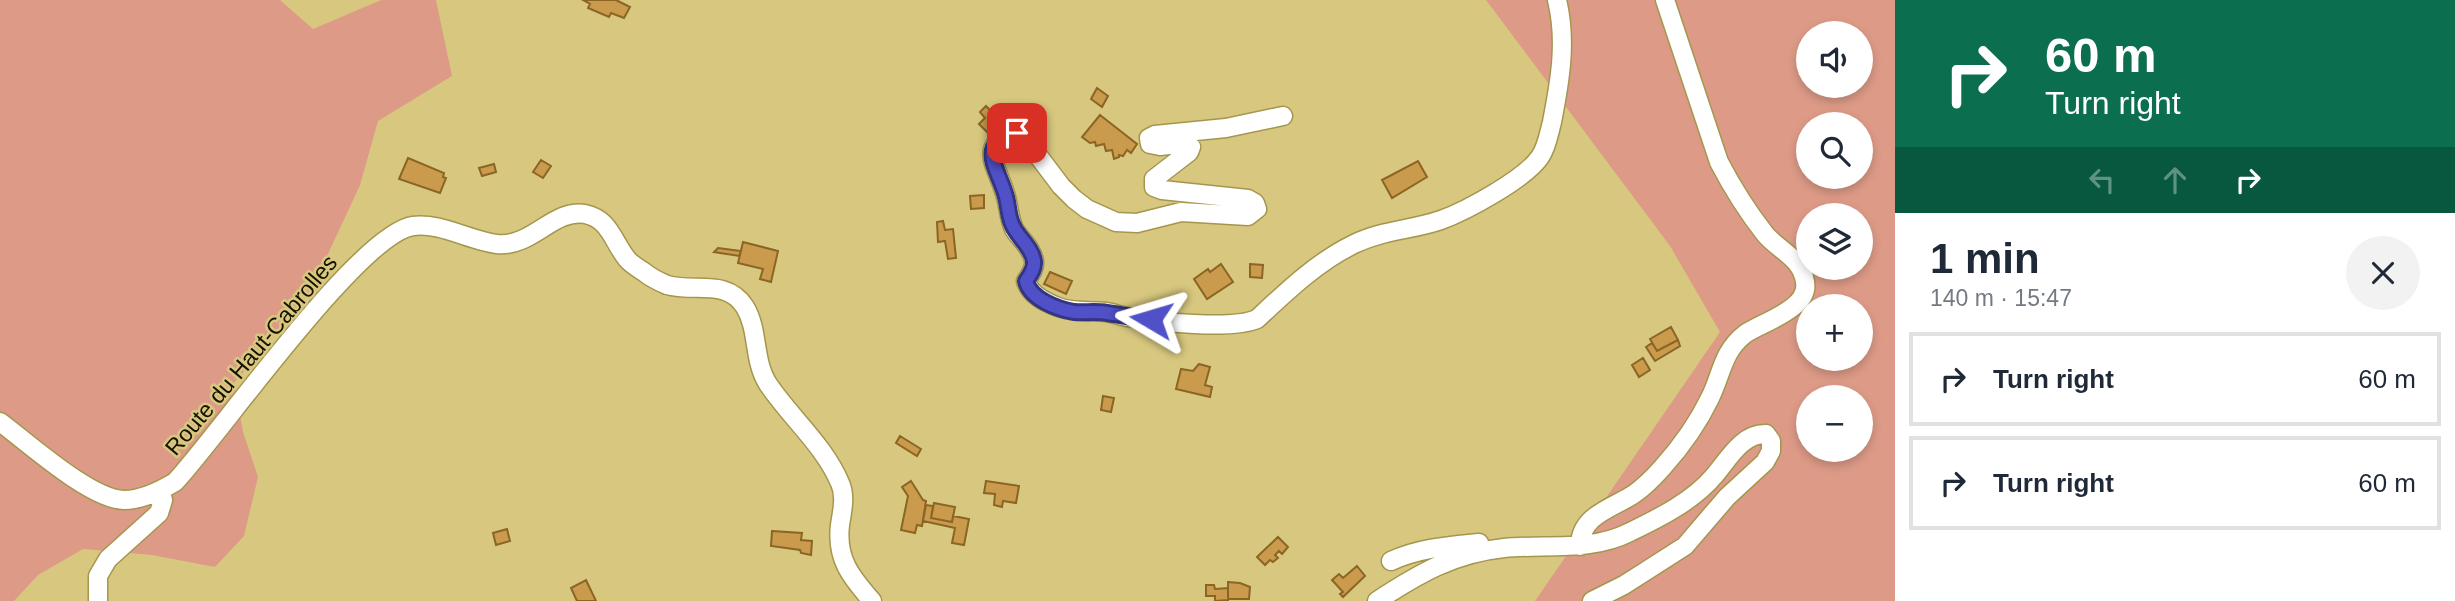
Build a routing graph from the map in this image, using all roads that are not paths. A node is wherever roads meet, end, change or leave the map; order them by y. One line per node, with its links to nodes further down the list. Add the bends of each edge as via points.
1 (1557, 0): 3 (street, via 1562,50 1548,140 1541,157 1506,186 1441,220 1377,234 1351,245 1322,262 1247,324 1075,312 1035,296 1028,287 1034,260 1008,212 993,159 998,140 1017,133 1024,137 1074,199 1116,222 1137,223 1181,212 1248,216 1257,209 1248,198 1154,187 1154,179 1191,147 1186,143 1150,144 1149,138)
2 (1665, 0): 6 (street, via 1719,162 1767,236 1799,265 1806,283 1803,297 1793,307 1729,349 1710,398 1690,432 1636,493 1599,513 1586,526)
3 (1283, 116)
4 (0, 422): 5 (street, via 62,471 99,492 122,500)
5 (160, 490): 9 (street, via 159,513 108,559 98,576); 10 (street, Route du Haut-Cabrolles, via 188,468 310,317 359,264 402,228 417,225 500,245 576,213 595,216 608,227 628,261 647,275 667,284 727,290 739,298 747,310 768,384 842,486 842,558 850,576)
6 (1580, 546): 7 (street); 12 (street, via 1627,534 1682,502 1705,486 1750,438 1766,434 1771,441 1765,462 1685,546)
7 (1486, 551): 8 (street, via 1480,543 1443,546); 11 (street, via 1434,566)
8 (1391, 561)
9 (98, 601)
10 (872, 601)
11 (1377, 601)
12 (1592, 601)

